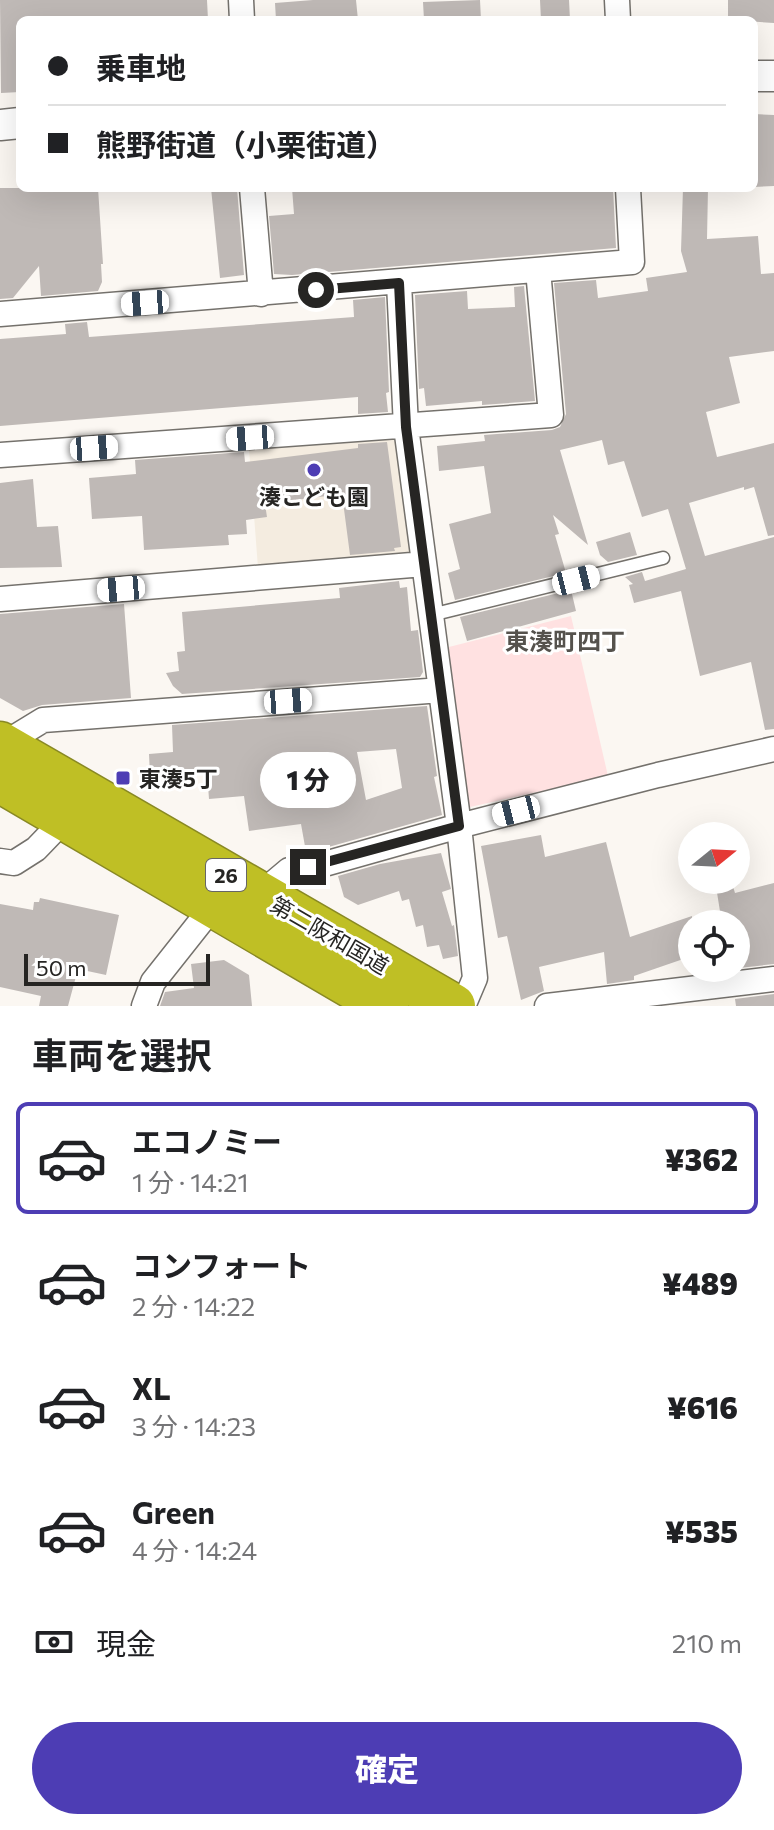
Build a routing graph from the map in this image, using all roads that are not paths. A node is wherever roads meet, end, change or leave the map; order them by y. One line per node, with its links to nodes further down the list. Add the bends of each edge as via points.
1 (252, 192): 5 (street)
2 (628, 192): 3 (street, via 632,262)
3 (538, 270): 4 (street); 7 (street, via 551,415)
4 (399, 283): 5 (street); 7 (street)
5 (261, 294): 6 (street)
6 (0, 314)
7 (406, 427): 8 (street); 10 (street)
8 (0, 455)
9 (663, 558): 12 (lane)
10 (424, 564): 11 (street); 12 (street)
11 (0, 599)
12 (431, 615): 13 (street)
13 (441, 690): 15 (street, via 43,720); 17 (street)
14 (774, 749): 17 (street)
15 (2, 755): 22 (highway, 第二阪和国道 / 26); 24 (highway, 第二阪和国道 / 26)
16 (61, 823): 18 (street, via 14,863)
17 (459, 826): 19 (street, via 289,870); 22 (street, via 475,978)
18 (0, 861)
19 (264, 891)
20 (210, 910): 23 (street, via 153,982)
21 (774, 979): 25 (street)
22 (458, 1005)
23 (144, 1006)
24 (386, 1006)
25 (547, 1006)

